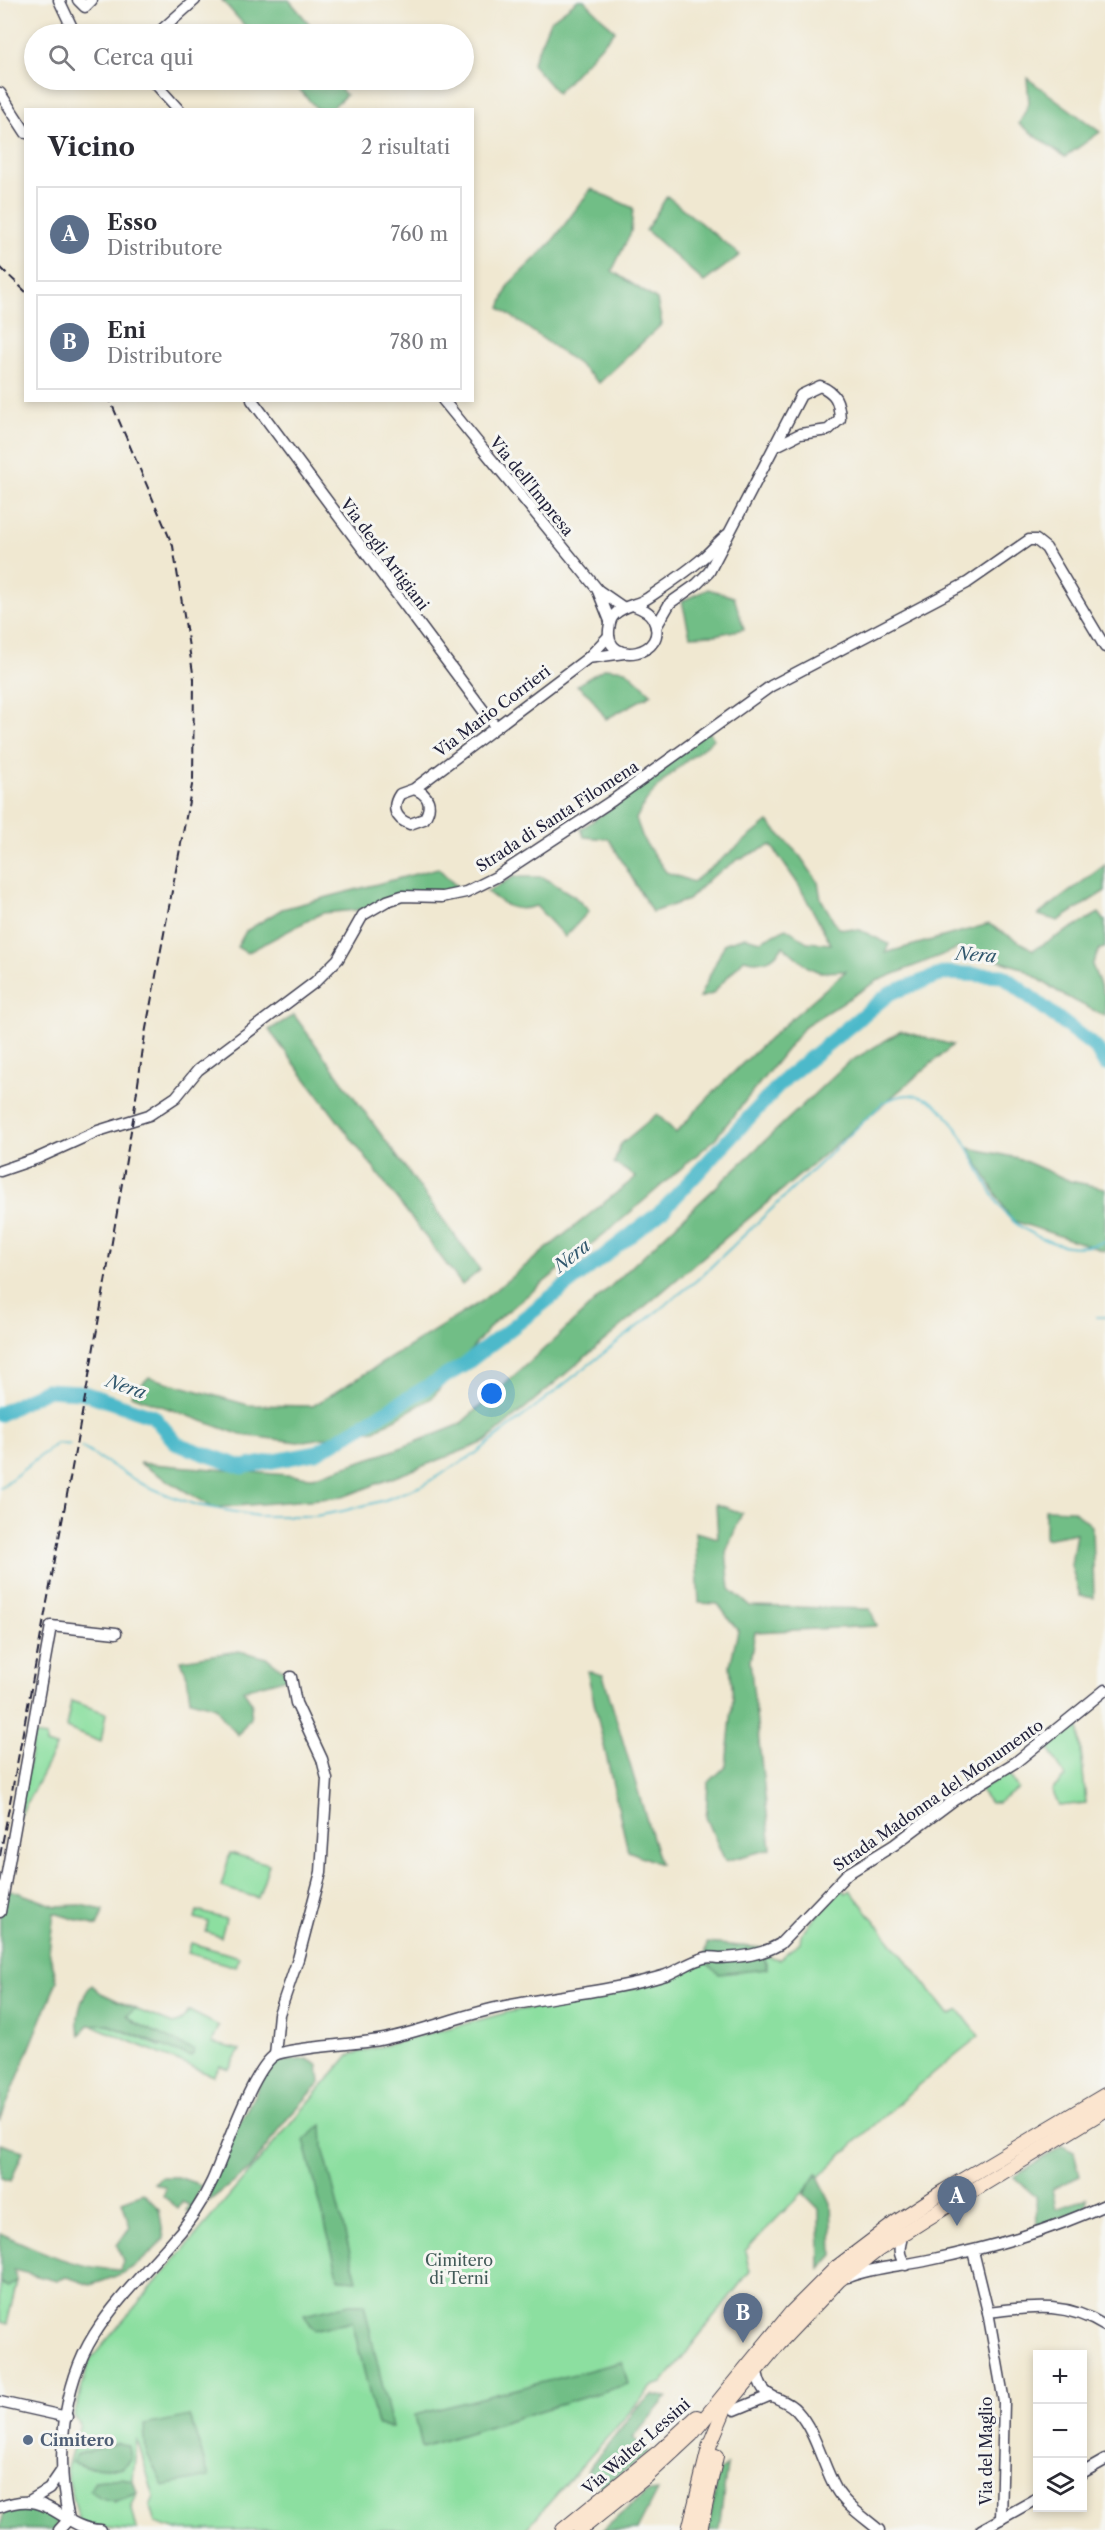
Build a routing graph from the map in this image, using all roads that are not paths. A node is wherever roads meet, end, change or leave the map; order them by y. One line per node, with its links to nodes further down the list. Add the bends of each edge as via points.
1 (59, 0): 5 (street)
2 (78, 0): 3 (street, via 85,7)
3 (92, 0)
4 (195, 0): 6 (street)
5 (70, 24)
6 (168, 24)
7 (161, 90): 9 (street)
8 (0, 93): 10 (street)
9 (177, 108)
10 (24, 130)
11 (253, 402): 26 (street, Via degli Artigiani)
12 (445, 402): 17 (street, Via dell'Impresa)
13 (774, 447): 13 (street, Via Mario Corrieri, via 800,435 828,430 840,419 839,402 831,391 820,386 801,395); 14 (street, Via Mario Corrieri)
14 (727, 534): 15 (street, Via Mario Corrieri); 16 (street, Via Mario Corrieri, via 709,572)
15 (685, 572): 16 (street); 18 (street, Via Mario Corrieri)
16 (697, 584): 21 (street, Via Mario Corrieri, via 670,603)
17 (598, 590): 19 (street, Via dell'Impresa); 20 (street, Via dell'Impresa)
18 (635, 606): 19 (street, Via Mario Corrieri); 21 (street, via 653,617)
19 (624, 608): 20 (street)
20 (610, 621): 22 (street)
21 (656, 627): 24 (street, Via Mario Corrieri, via 648,650)
22 (609, 636): 24 (street); 25 (street, Via Mario Corrieri)
23 (1105, 647): 28 (street, Strada di Santa Filomena, via 1046,548 1029,540 967,583 771,686 613,800 496,877 466,892 442,897 402,896 363,915 338,959 315,982 198,1070 176,1097 149,1115)
24 (624, 653): 25 (street, Via Mario Corrieri)
25 (588, 658): 26 (street, Via Mario Corrieri)
26 (495, 726): 27 (street, Via Mario Corrieri)
27 (414, 789)
28 (0, 1171)
29 (116, 1633): 32 (street, via 51,1626)
30 (291, 1677): 33 (street, via 296,1703 327,1779 321,1872 279,2014)
31 (1105, 1690): 33 (street, Strada Madonna del Monumento, via 1016,1762 847,1874 780,1944 767,1952 709,1956 643,1981 501,2007 392,2038 288,2050)
32 (0, 1912)
33 (275, 2055): 52 (street, via 245,2101 212,2183 196,2210 94,2335 76,2375)
34 (1105, 2095): 37 (main road, Via Walter Lessini)
35 (1105, 2110): 38 (main road)
36 (1105, 2205): 40 (street, via 1058,2226)
37 (898, 2221): 39 (street); 48 (main road, Via Walter Lessini, via 836,2268)
38 (903, 2234): 39 (main road); 41 (street, via 899,2257)
39 (879, 2249): 42 (street); 43 (main road)
40 (973, 2251): 41 (street); 44 (street, Via del Maglio)
41 (906, 2265): 42 (street)
42 (894, 2268): 43 (street, via 870,2269)
43 (839, 2280): 46 (main road)
44 (988, 2312): 45 (street, via 1066,2308); 60 (street, Via del Maglio, via 1004,2402)
45 (1105, 2326)
46 (779, 2343): 47 (main road); 65 (main road, via 725,2408 710,2444)
47 (758, 2376): 49 (street, via 760,2386); 51 (main road)
48 (729, 2386): 63 (main road, Via Walter Lessini, via 660,2451); 64 (main road, Via Walter Lessini, via 691,2436)
49 (769, 2396): 51 (street); 67 (street, via 783,2400 805,2421 837,2491)
50 (0, 2402): 52 (street)
51 (735, 2410): 66 (main road, via 719,2442)
52 (67, 2417): 54 (street)
53 (1105, 2460): 55 (street)
54 (62, 2470): 56 (street, via 49,2489); 59 (street)
55 (1087, 2471)
56 (29, 2501): 58 (street); 59 (street)
57 (1033, 2501): 60 (street, Via del Maglio)
58 (0, 2507)
59 (69, 2518): 61 (street); 62 (street, via 79,2527)
60 (1001, 2519): 68 (street, Via del Maglio)
61 (59, 2530)
62 (100, 2530)
63 (563, 2530)
64 (580, 2530)
65 (689, 2530)
66 (700, 2530)
67 (879, 2530)
68 (981, 2530)

